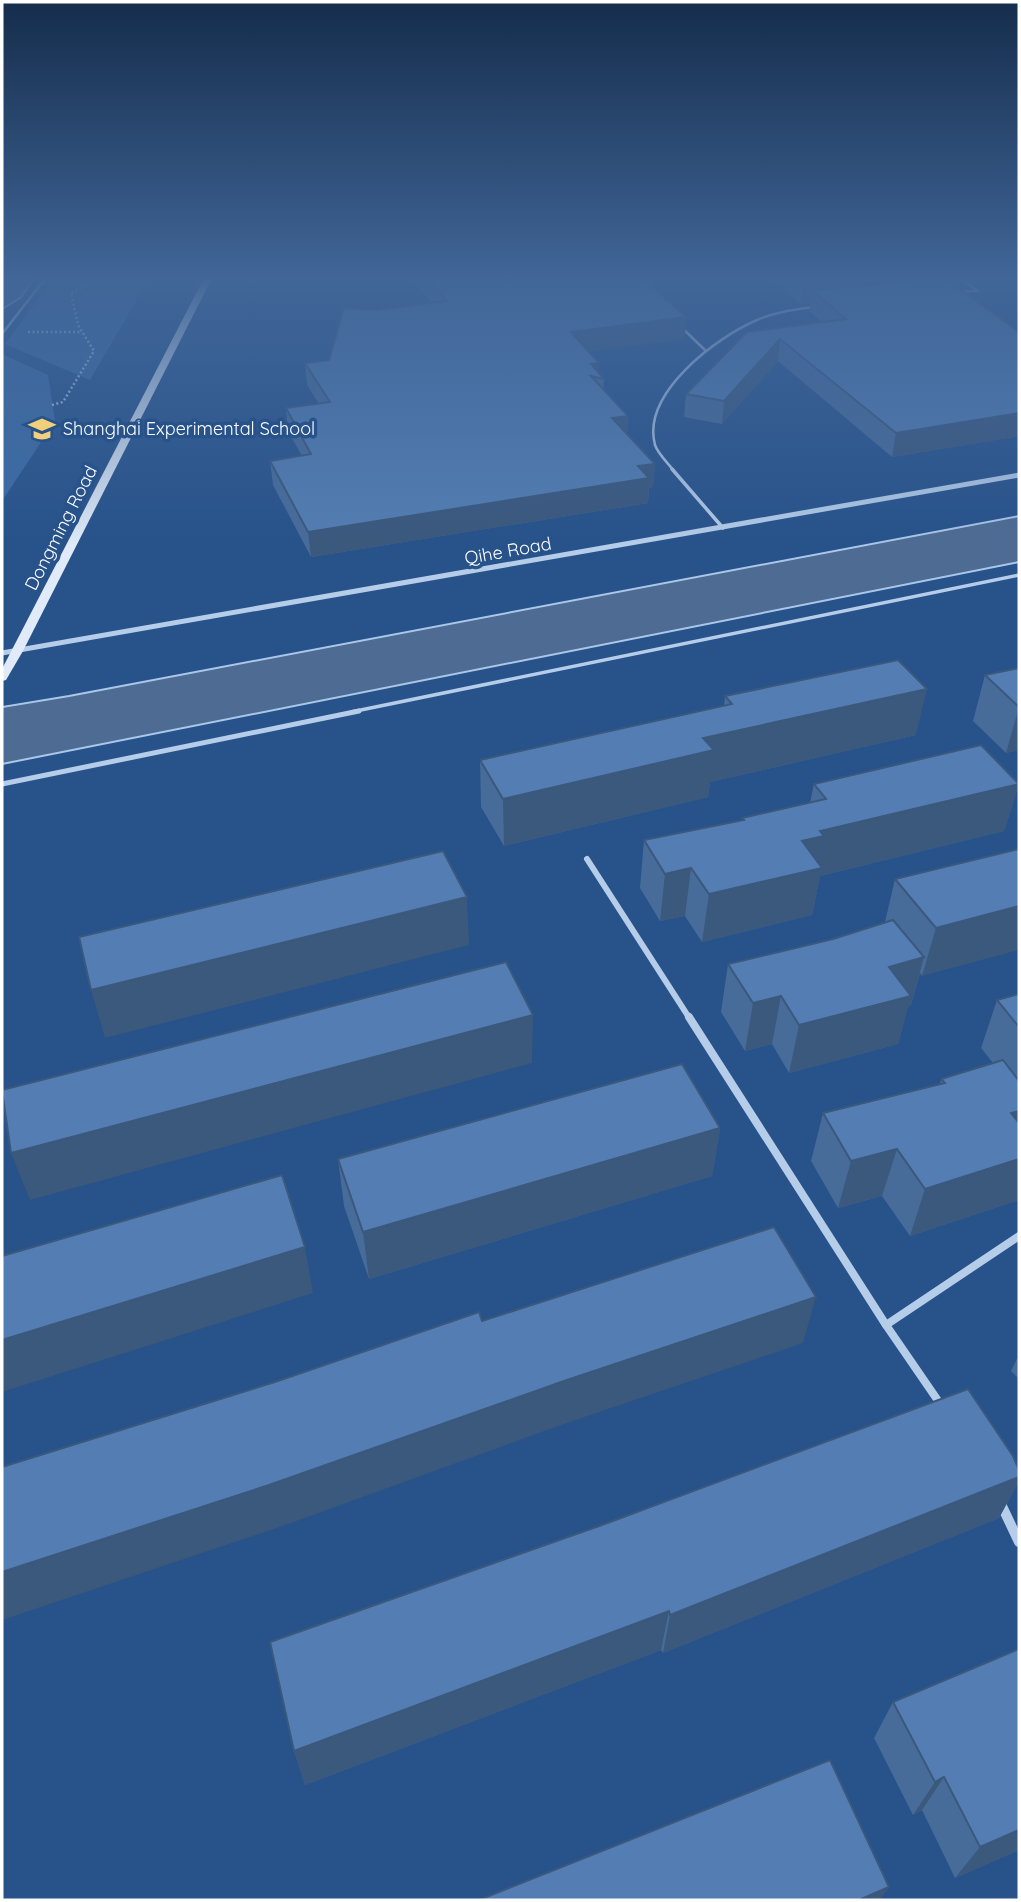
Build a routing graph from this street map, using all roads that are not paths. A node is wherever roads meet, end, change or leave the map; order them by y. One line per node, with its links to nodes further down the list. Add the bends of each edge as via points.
1 (162, 369): 6 (main road, Dongming Road)
2 (687, 369): 4 (lane, via 654,413 654,446)
3 (1019, 475): 4 (street, Qihe Road)
4 (723, 528): 6 (street, Qihe Road)
5 (1019, 575): 9 (lane)
6 (18, 652): 7 (street, Qihe Road); 8 (main road, Dongming Road)
7 (2, 653)
8 (2, 678)
9 (2, 784)
10 (587, 859): 12 (street)
11 (1019, 1236): 12 (street)
12 (886, 1325): 13 (street)
13 (952, 1422)
14 (994, 1487): 15 (street)
15 (1019, 1542)

